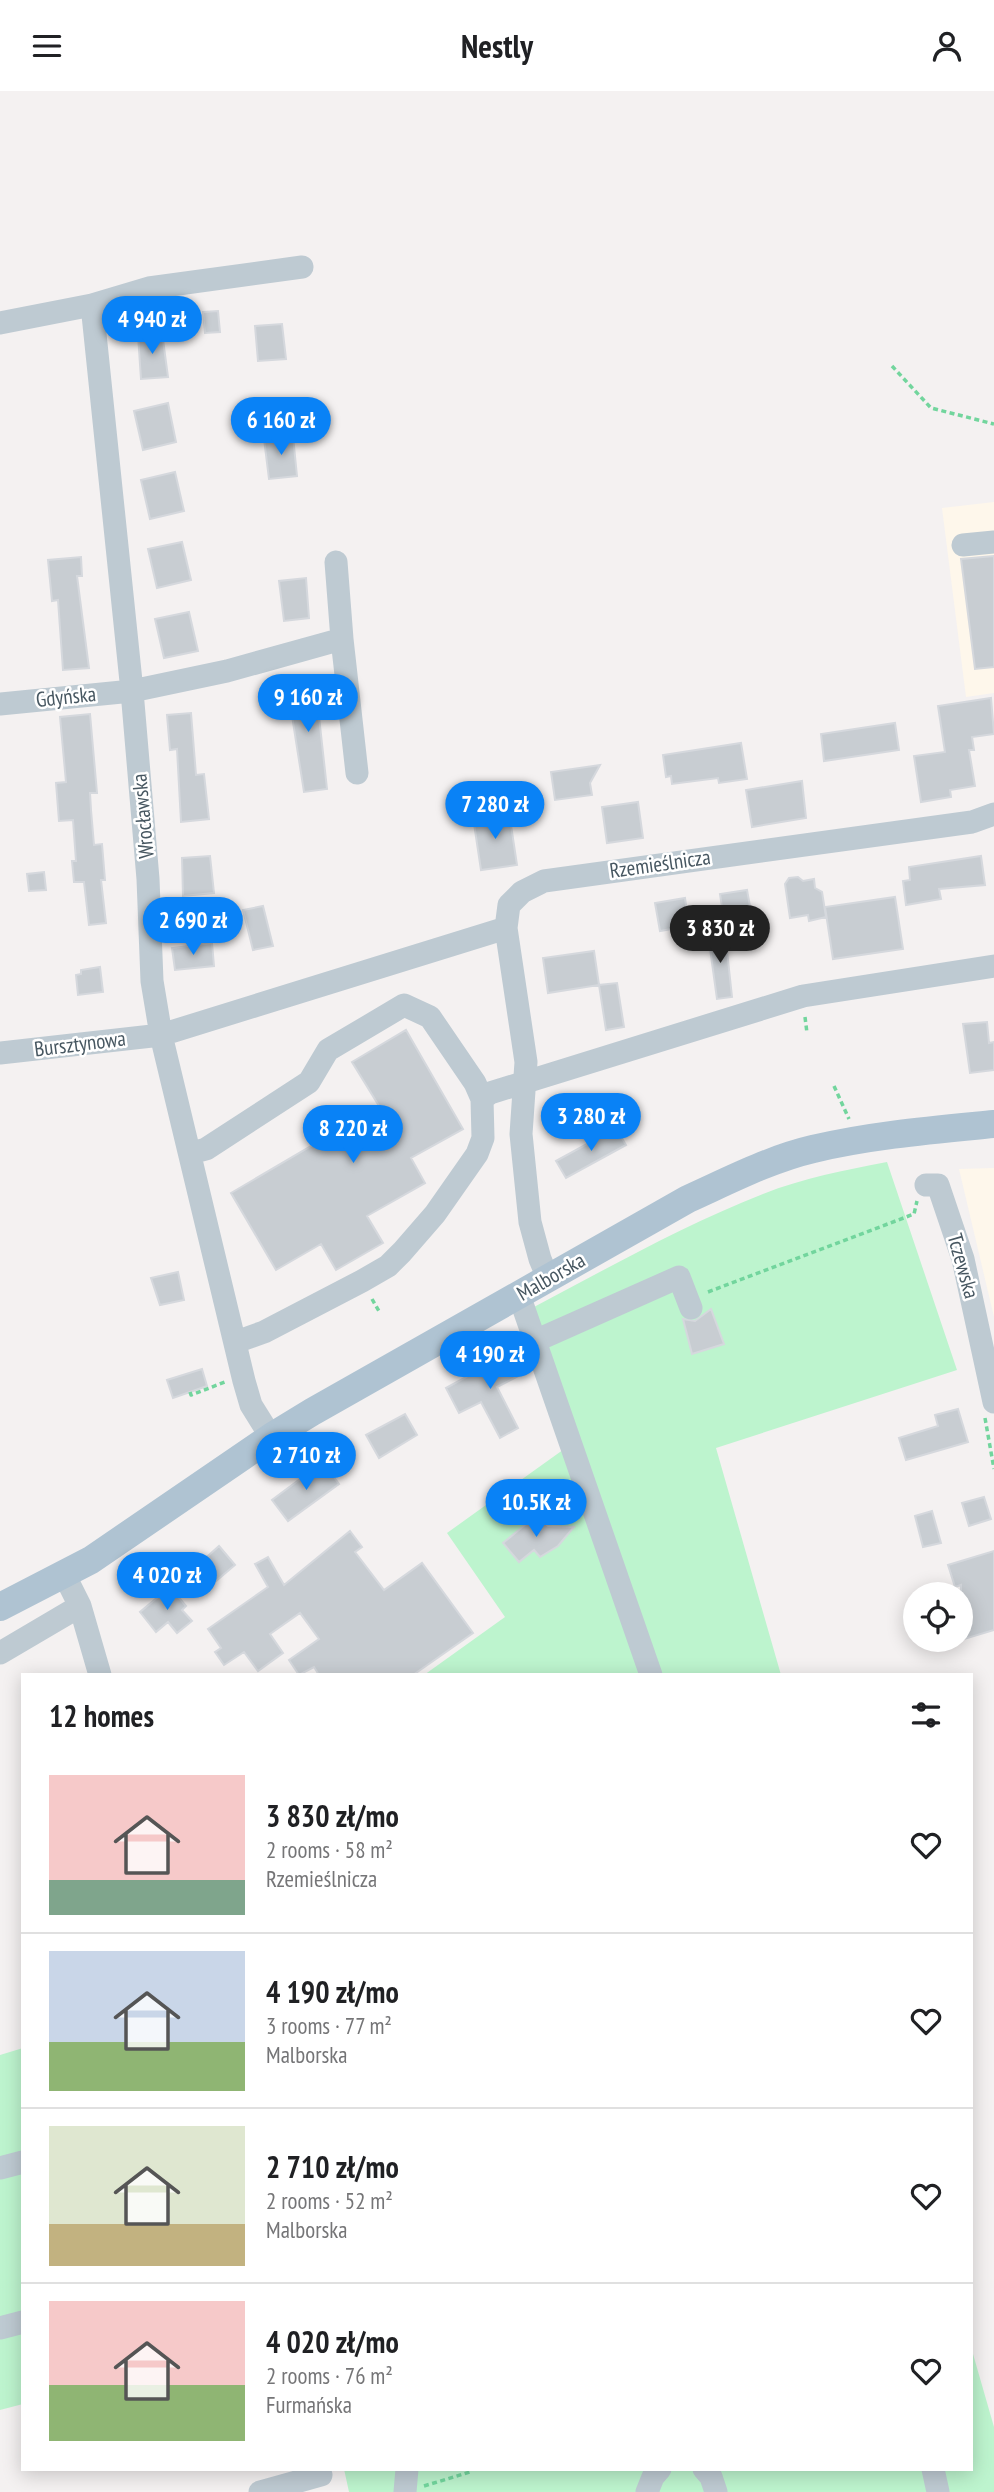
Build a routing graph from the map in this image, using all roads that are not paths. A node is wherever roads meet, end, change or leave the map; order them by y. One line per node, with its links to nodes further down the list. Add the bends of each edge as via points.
1 (302, 267): 2 (street, via 149,288)
2 (92, 305): 3 (street); 8 (street, Wrocławska)
3 (0, 323)
4 (994, 542): 5 (street)
5 (963, 545)
6 (336, 562): 7 (street)
7 (342, 639): 8 (street, Gdyńska); 10 (street)
8 (132, 691): 9 (street, Gdyńska); 14 (street, Wrocławska, via 152,981)
9 (0, 704)
10 (357, 773)
11 (994, 814): 12 (street, Rzemieślnicza, via 972,822 544,881 509,905)
12 (506, 927): 14 (street, Bursztynowa); 16 (street)
13 (994, 966): 16 (street, via 803,996)
14 (161, 1035): 15 (street, Bursztynowa); 19 (street, Wrocławska)
15 (0, 1053)
16 (526, 1081): 17 (street); 21 (street, via 521,1134 530,1222)
17 (482, 1098): 19 (street, via 430,1017 404,1005 328,1050 309,1082 206,1149); 25 (street, via 482,1138 477,1154 435,1214 388,1266 264,1332)
18 (994, 1124): 21 (main road, Malborska, via 811,1149 688,1199)
19 (191, 1153): 25 (street, Wrocławska)
20 (926, 1185): 26 (street, Tczewska, via 938,1185 963,1259)
21 (548, 1278): 22 (main road, Malborska)
22 (519, 1295): 24 (street); 27 (main road, Malborska)
23 (690, 1304): 24 (street, via 679,1277)
24 (535, 1341): 33 (street)
25 (236, 1342): 27 (street, Wrocławska, via 251,1405)
26 (994, 1402)
27 (271, 1437): 28 (main road, Malborska)
28 (65, 1576): 29 (street); 30 (main road, Malborska)
29 (79, 1606): 31 (street); 32 (street)
30 (0, 1607)
31 (0, 1653)
32 (99, 1673)
33 (650, 1673)
34 (21, 2163): 35 (street)
35 (0, 2168)
36 (21, 2323): 37 (street)
37 (0, 2328)
38 (658, 2471): 43 (street)
39 (706, 2471): 44 (street)
40 (933, 2471): 45 (street)
41 (321, 2479): 42 (street)
42 (260, 2492)
43 (648, 2492)
44 (716, 2492)
45 (938, 2492)

